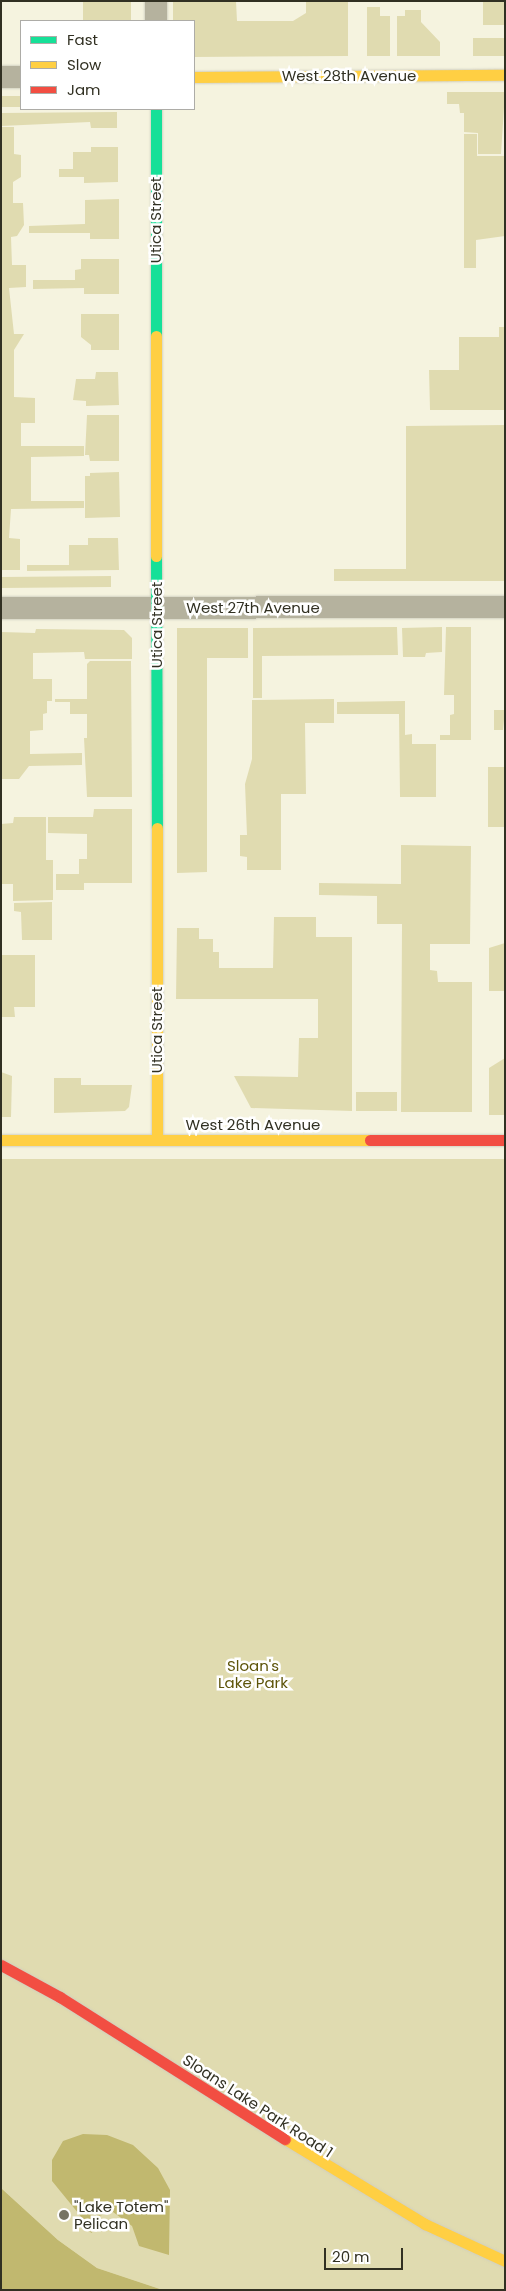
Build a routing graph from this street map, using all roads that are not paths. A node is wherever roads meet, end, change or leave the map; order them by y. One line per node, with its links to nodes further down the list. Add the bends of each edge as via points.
1 (156, 1): 2 (street)
2 (156, 20)
3 (505, 75): 6 (street, West 28th Avenue)
4 (1, 77): 5 (street)
5 (20, 77)
6 (195, 77)
7 (156, 110): 10 (street, Utica Street)
8 (505, 607): 10 (street, West 27th Avenue)
9 (1, 608): 10 (street, West 27th Avenue)
10 (156, 608): 12 (street, Utica Street)
11 (1, 1140): 12 (street, West 26th Avenue)
12 (157, 1140): 13 (street, West 26th Avenue)
13 (505, 1140)
14 (1, 1965): 15 (street, Sloans Lake Park Road 1, via 60,1996 365,2190 425,2224)
15 (505, 2261)

